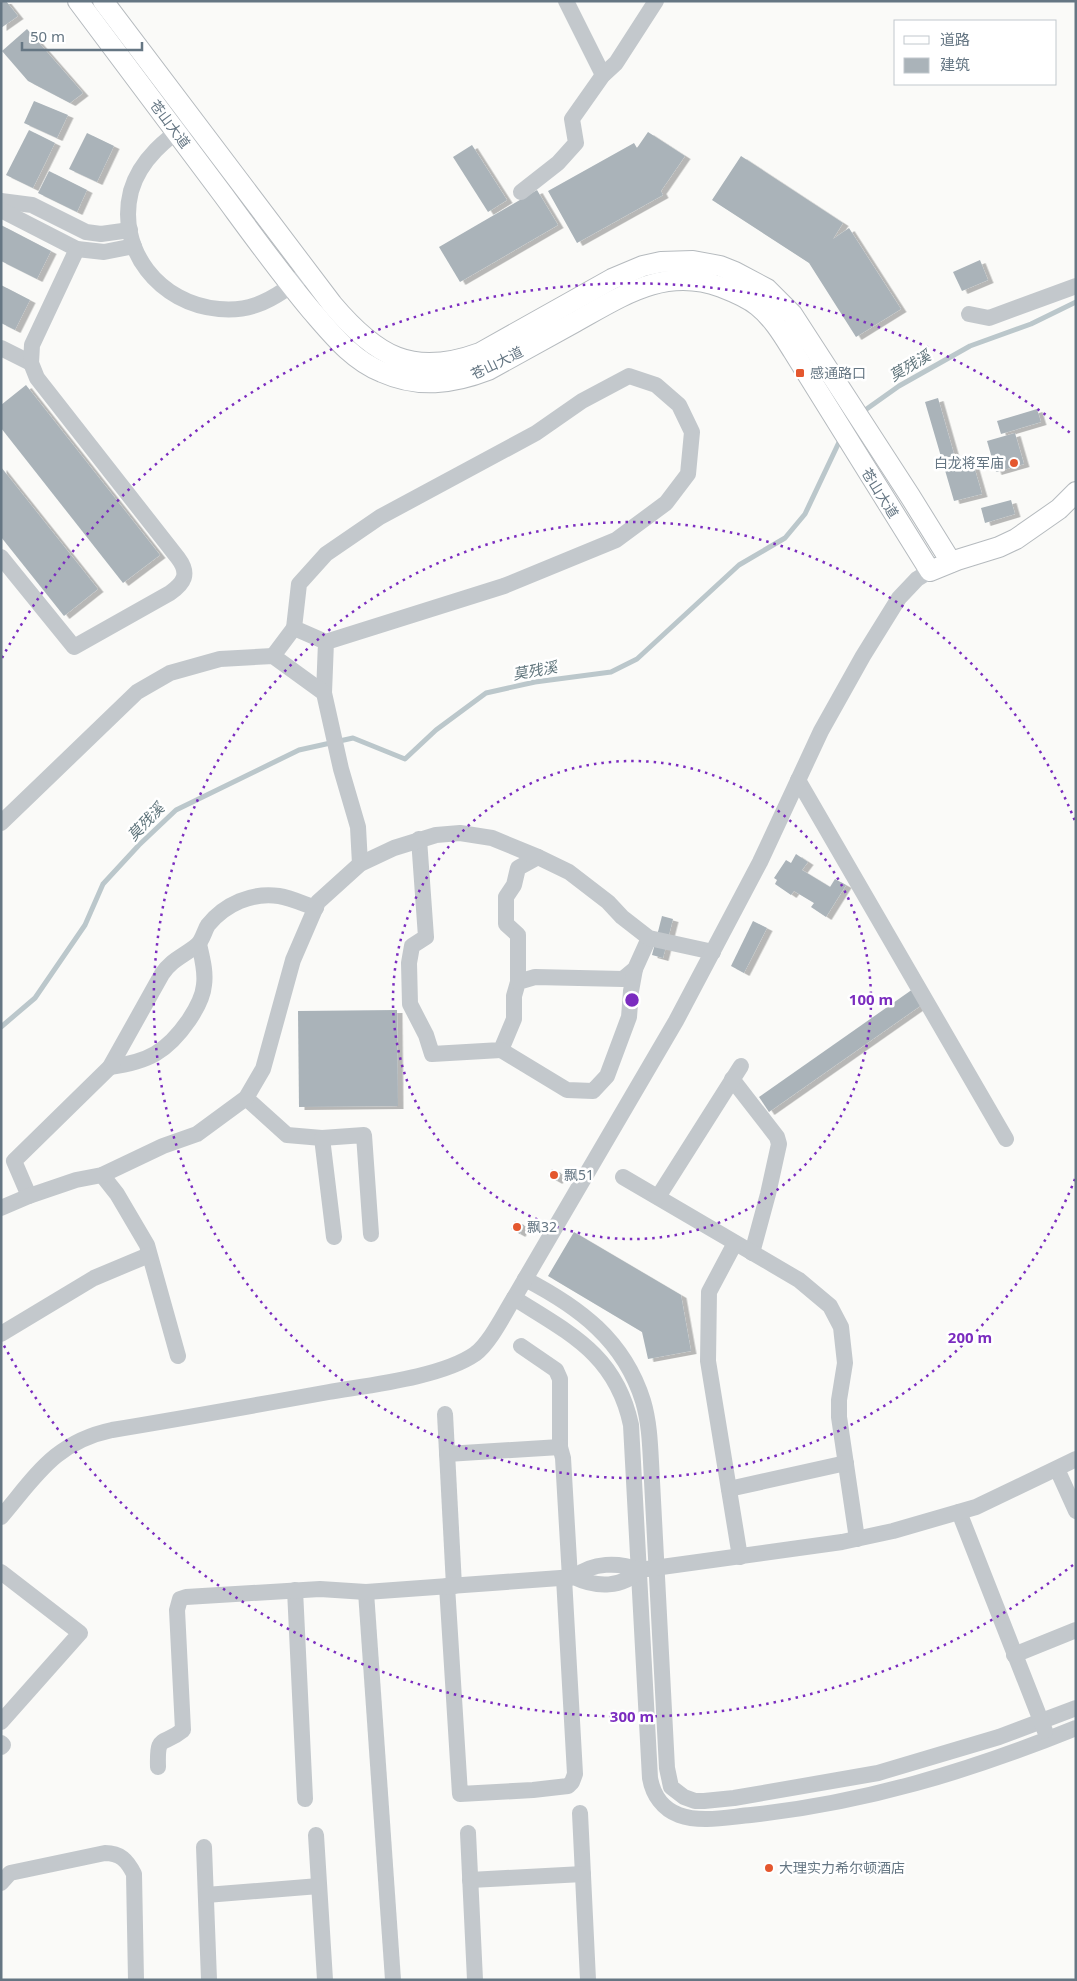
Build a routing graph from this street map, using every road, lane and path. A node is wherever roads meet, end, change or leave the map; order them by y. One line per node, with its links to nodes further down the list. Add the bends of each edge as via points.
1 (78, 1): 7 (main road, 苍山大道)
2 (103, 1): 6 (main road, 苍山大道)
3 (566, 1): 5 (street)
4 (656, 1): 5 (street, via 616,63)
5 (603, 75): 8 (street, via 572,119 576,144)
6 (193, 120): 7 (street); 14 (main road, 苍山大道)
7 (176, 132): 11 (street, via 154,152 137,176 129,203); 15 (main road, 苍山大道)
8 (521, 192)
9 (1, 201): 11 (street, via 32,205 86,232 101,234)
10 (1, 210): 13 (street)
11 (130, 230): 12 (street)
12 (134, 246): 13 (street, via 104,252); 15 (street, via 152,277 167,291 193,304 224,309 248,307)
13 (77, 249): 19 (street, via 32,345)
14 (308, 272): 15 (street); 22 (main road, 苍山大道, via 363,338 389,354 426,364 460,360 480,353 612,279 643,266 675,260 709,263 742,275 772,292 792,314)
15 (291, 286): 23 (main road, 苍山大道, via 350,353 380,372 425,383 465,379 488,370 649,284 676,280 705,282 740,295 759,307 793,350)
16 (1076, 286): 17 (street, via 990,318)
17 (969, 314)
18 (1, 348): 19 (street)
19 (31, 363): 21 (street, via 37,378 183,564 185,576 181,585 170,593 74,647)
20 (1076, 492): 22 (main road, via 1059,509 1016,539)
21 (1, 556)
22 (951, 562): 23 (main road)
23 (930, 571): 28 (street, via 905,591 884,618 821,730)
24 (294, 628): 25 (street); 25 (street, via 299,584 326,554 380,517 536,433 582,401 629,376 656,385 679,405 692,432 688,474 666,503 616,540 504,586); 26 (street)
25 (326, 642): 27 (street)
26 (273, 656): 27 (street); 29 (street, via 220,659 170,673 137,692)
27 (324, 693): 32 (street, via 358,828)
28 (798, 780): 36 (street); 43 (street)
29 (1, 823)
30 (419, 839): 31 (street, via 460,833 492,838); 32 (street); 39 (street, via 426,937 412,946 410,1004 426,1034 432,1054)
31 (538, 857): 34 (street, via 570,872); 38 (street, via 518,868 514,885 506,897 506,924 518,935)
32 (360, 864): 33 (street, via 318,902)
33 (316, 908): 35 (street, via 280,896 253,896 228,907 208,926); 41 (street, via 293,960 263,1069)
34 (649, 938): 36 (street); 37 (street)
35 (199, 944): 40 (street, via 170,963 162,974); 40 (street, via 204,987 195,1011 177,1037 163,1050 133,1064)
36 (713, 952): 54 (street)
37 (636, 969): 38 (street, via 623,979 535,977); 39 (street, via 629,1016 607,1076 593,1091 567,1090)
38 (518, 982): 39 (street, via 514,1019)
39 (500, 1050)
40 (110, 1067): 46 (street, via 14,1161)
41 (246, 1098): 42 (street, via 287,1136); 44 (street, via 197,1134)
42 (322, 1138): 49 (street, via 364,1135); 50 (street)
43 (1006, 1139)
44 (102, 1175): 46 (street); 53 (street, via 147,1245)
45 (624, 1177): 47 (street)
46 (29, 1196): 48 (street)
47 (658, 1197): 51 (street); 52 (street, via 737,1072 780,1144)
48 (1, 1208)
49 (371, 1234)
50 (334, 1237)
51 (735, 1243): 52 (street); 67 (street, via 709,1292 708,1308 708,1361)
52 (752, 1253): 65 (street, via 817,1294 830,1306 841,1327 846,1363 839,1417)
53 (149, 1255): 57 (street, via 94,1278); 60 (street)
54 (525, 1279): 55 (street); 56 (street, via 576,1308)
55 (514, 1298): 58 (street); 70 (street, via 478,1352 450,1367 393,1381 85,1437 72,1443 46,1465)
56 (597, 1326): 58 (street); 73 (street, via 628,1368 647,1419 651,1455)
57 (1, 1334)
58 (582, 1343): 73 (street, via 606,1367 628,1411)
59 (521, 1346): 62 (street, via 556,1370 560,1379)
60 (178, 1356)
61 (445, 1414): 63 (street)
62 (560, 1447): 63 (street); 75 (street)
63 (447, 1454): 76 (street)
64 (1076, 1459): 66 (street)
65 (846, 1463): 67 (street); 71 (street)
66 (1057, 1469): 68 (street); 69 (street, via 976,1507)
67 (729, 1489): 72 (street)
68 (1076, 1511)
69 (958, 1512): 71 (street); 80 (street)
70 (1, 1517)
71 (858, 1539): 72 (street)
72 (740, 1557): 73 (street)
73 (648, 1569): 75 (street, via 609,1565 586,1569); 83 (street, via 667,1768 672,1787 684,1797 695,1801 734,1798 878,1773); 85 (street, via 650,1778 656,1797 678,1815 706,1819 795,1810 880,1793 1008,1755)
74 (1, 1572): 82 (street, via 80,1633)
75 (569, 1578): 76 (street); 76 (street, via 575,1774 568,1786 533,1790 460,1794)
76 (451, 1586): 78 (street)
77 (295, 1590): 78 (street); 88 (street, via 180,1599 177,1610 183,1730 160,1742); 89 (street)
78 (366, 1592): 102 (street)
79 (1076, 1630): 80 (street)
80 (1014, 1655): 83 (street)
81 (1076, 1708): 83 (street)
82 (1, 1722)
83 (1041, 1722): 85 (street)
84 (1076, 1728): 85 (street)
85 (1048, 1739)
86 (1, 1743): 87 (street)
87 (1, 1747)
88 (158, 1767)
89 (305, 1799)
90 (580, 1813): 94 (street)
91 (468, 1833): 95 (street)
92 (316, 1835): 97 (street)
93 (204, 1847): 98 (street)
94 (583, 1874): 95 (street); 104 (street)
95 (470, 1880): 103 (street)
96 (1, 1884): 99 (street, via 10,1873 105,1852 121,1856 134,1874)
97 (319, 1886): 98 (street); 101 (street)
98 (206, 1895): 100 (street)
99 (136, 1980)
100 (210, 1980)
101 (325, 1980)
102 (393, 1980)
103 (474, 1980)
104 (588, 1980)

